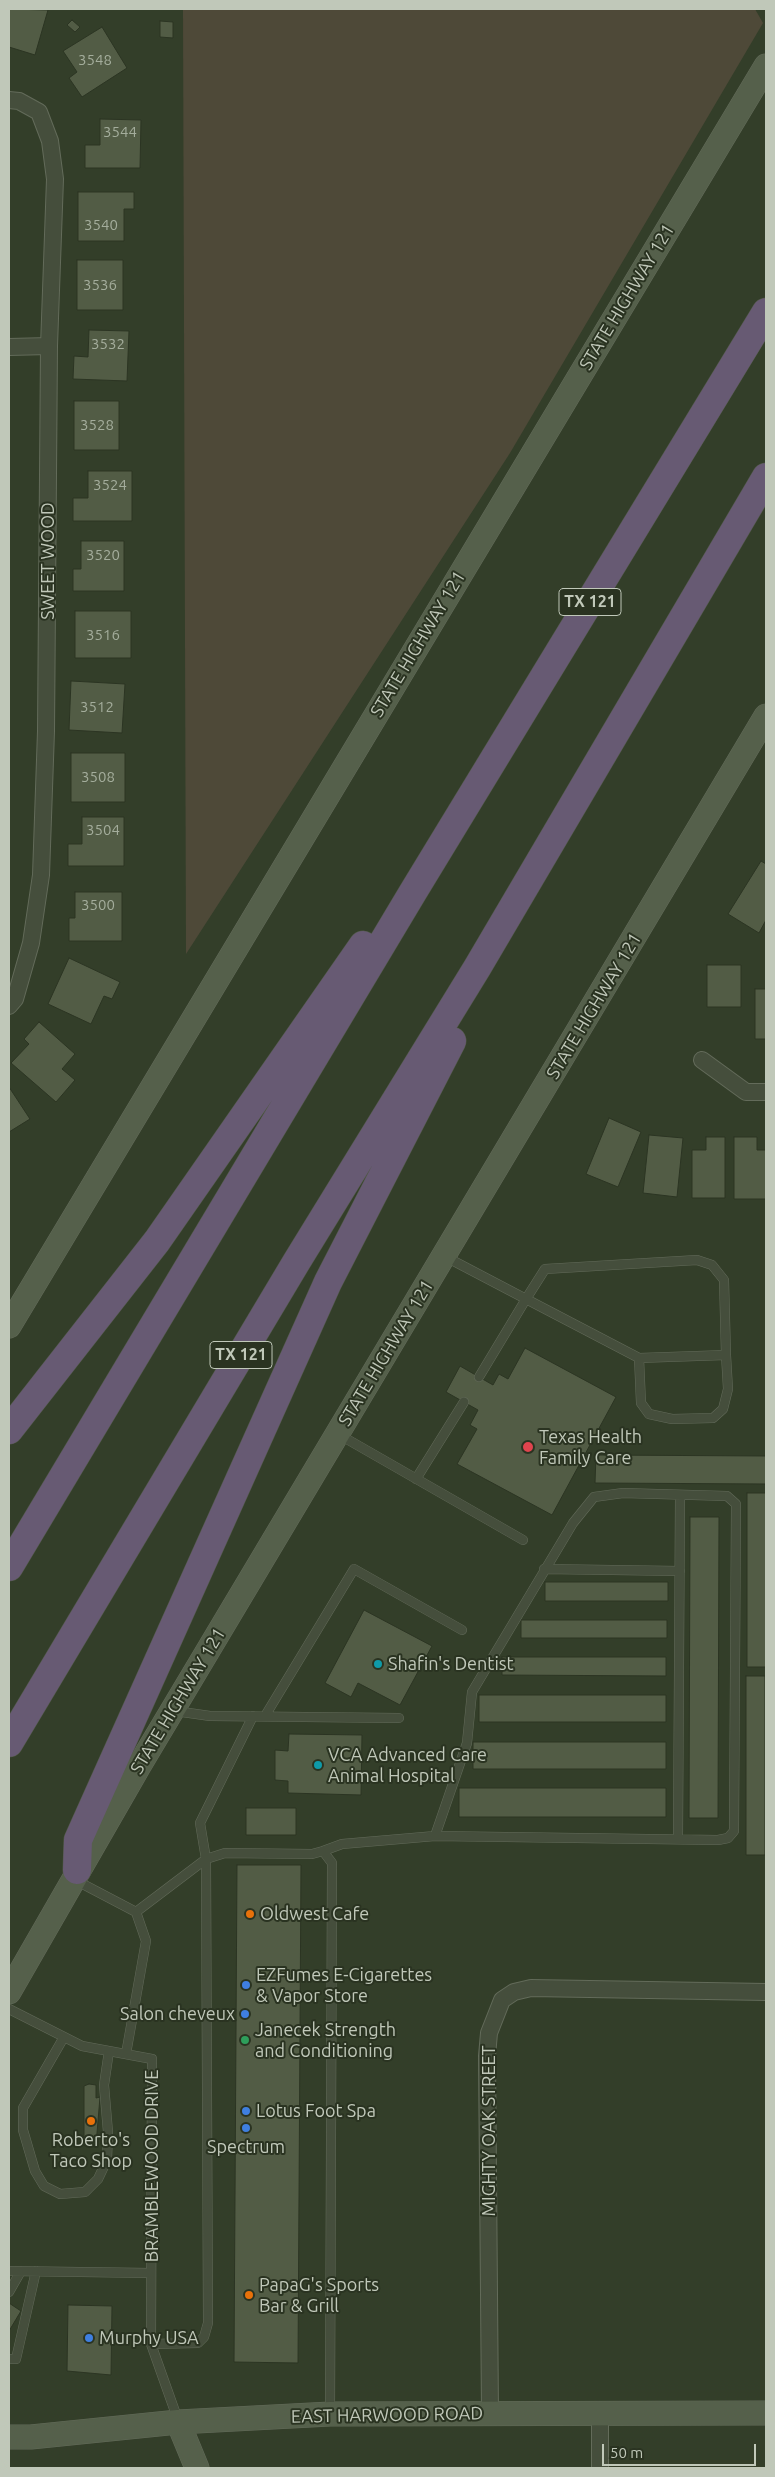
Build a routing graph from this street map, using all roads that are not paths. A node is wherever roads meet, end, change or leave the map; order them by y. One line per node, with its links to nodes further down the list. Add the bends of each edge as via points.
1 (766, 66): 15 (main road, STATE HIGHWAY 121)
2 (9, 100): 4 (street, SWEET WOOD, via 39,112 50,141 55,178)
3 (766, 312): 8 (highway, TX 121)
4 (49, 346): 5 (street); 10 (street, SWEET WOOD, via 46,731 41,875 31,943 15,999)
5 (9, 348)
6 (766, 477): 9 (highway, TX 121)
7 (766, 716): 13 (main road, STATE HIGHWAY 121)
8 (413, 892): 20 (highway, via 359,949 158,1241); 25 (highway, TX 121)
9 (477, 968): 33 (highway, TX 121); 38 (highway, via 451,1043 328,1282 78,1840)
10 (9, 1006)
11 (702, 1060): 12 (street, via 746,1092)
12 (766, 1092)
13 (444, 1256): 14 (lane); 21 (main road, STATE HIGHWAY 121)
14 (526, 1299): 16 (lane, via 545,1269 697,1260 712,1265 724,1280); 17 (lane); 18 (lane)
15 (9, 1326)
16 (726, 1355): 17 (lane); 17 (lane, via 728,1389 723,1409 713,1418 672,1419 649,1414 641,1403)
17 (639, 1358)
18 (479, 1377)
19 (464, 1402): 22 (lane)
20 (9, 1430)
21 (338, 1434): 22 (lane); 29 (main road, STATE HIGHWAY 121)
22 (416, 1479): 24 (lane)
23 (680, 1495): 26 (lane, via 623,1493 594,1497); 27 (lane); 35 (lane, via 727,1496 736,1504 734,1831 728,1838 718,1840)
24 (523, 1540)
25 (9, 1567)
26 (544, 1569): 27 (lane); 34 (lane, via 472,1692 467,1743)
27 (680, 1571): 35 (lane)
28 (462, 1630): 31 (lane, via 354,1569)
29 (172, 1710): 30 (lane, via 210,1716); 38 (main road, STATE HIGHWAY 121)
30 (253, 1716): 31 (lane); 37 (lane, via 200,1822)
31 (265, 1716): 32 (lane)
32 (399, 1718)
33 (9, 1743)
34 (434, 1836): 35 (lane); 36 (lane, via 342,1844)
35 (678, 1839)
36 (323, 1851): 37 (lane, via 312,1854 224,1852); 56 (lane, via 332,1863)
37 (206, 1859): 39 (lane); 51 (lane, via 208,2323 204,2337 198,2343)
38 (75, 1874): 39 (lane); 40 (main road, STATE HIGHWAY 121)
39 (136, 1912): 45 (lane, via 146,1941)
40 (9, 1992)
41 (766, 1992): 54 (street, MIGHTY OAK STREET, via 531,1988 514,1992 502,2000 489,2033 487,2056)
42 (9, 2009): 43 (lane, BRAMBLEWOOD DRIVE)
43 (64, 2037): 44 (lane, BRAMBLEWOOD DRIVE, via 82,2046); 44 (lane, via 23,2108 23,2130 35,2171 44,2186 60,2194 85,2192 98,2179 107,2160 104,2085)
44 (109, 2051): 45 (lane, BRAMBLEWOOD DRIVE)
45 (126, 2054): 49 (lane, BRAMBLEWOOD DRIVE, via 152,2059)
46 (9, 2271): 47 (lane)
47 (21, 2271): 48 (lane); 50 (lane)
48 (36, 2271): 49 (lane); 52 (lane, via 16,2359)
49 (151, 2273): 51 (lane, BRAMBLEWOOD DRIVE)
50 (9, 2292)
51 (152, 2344): 57 (lane, BRAMBLEWOOD DRIVE)
52 (9, 2359)
53 (600, 2412): 54 (main road, EAST HARWOOD ROAD); 55 (main road, EAST HARWOOD ROAD); 60 (street)
54 (490, 2413): 56 (main road, EAST HARWOOD ROAD)
55 (766, 2413)
56 (330, 2414): 57 (main road, EAST HARWOOD ROAD)
57 (178, 2422): 58 (main road, EAST HARWOOD ROAD); 59 (main road)
58 (9, 2438)
59 (197, 2468)
60 (600, 2468)

